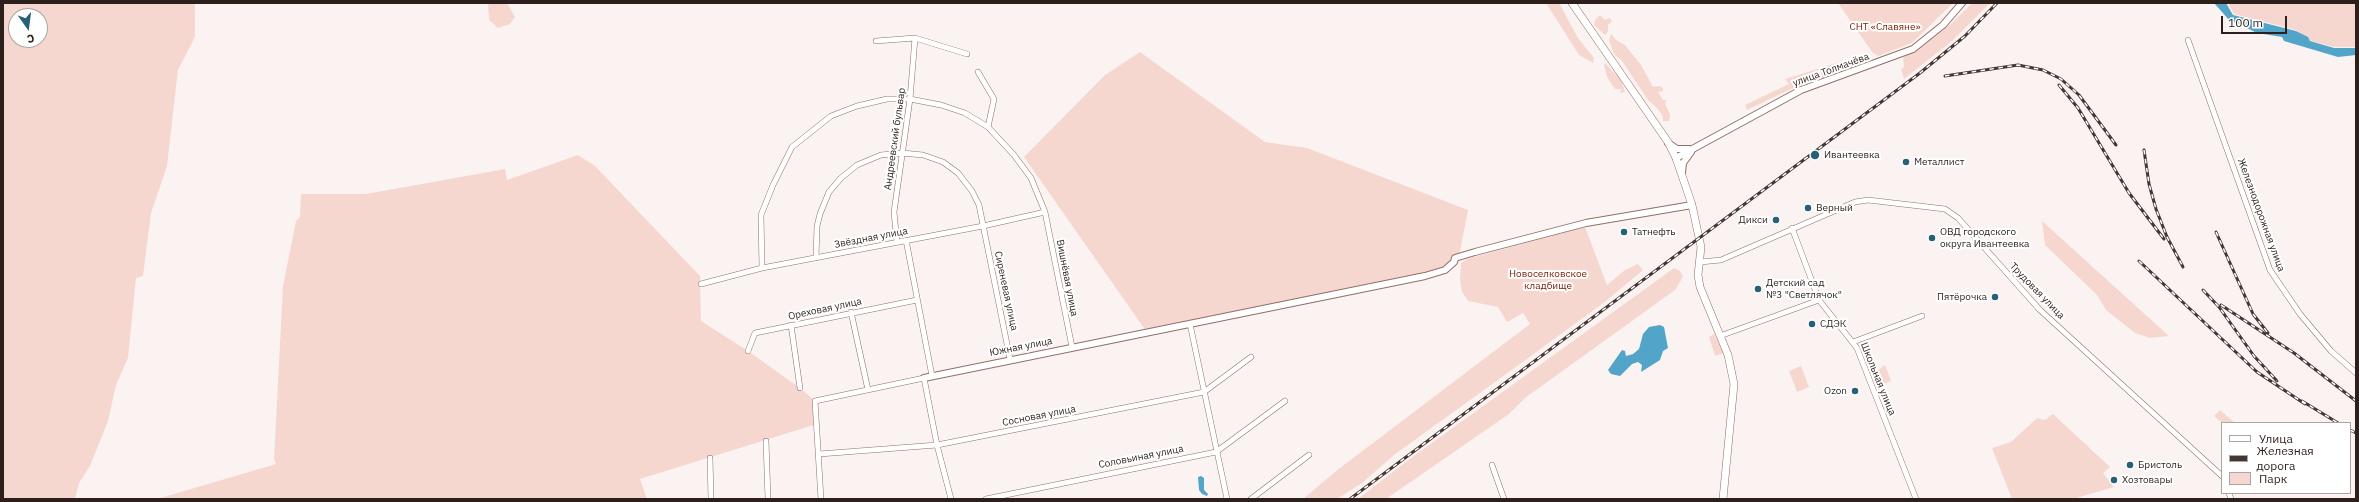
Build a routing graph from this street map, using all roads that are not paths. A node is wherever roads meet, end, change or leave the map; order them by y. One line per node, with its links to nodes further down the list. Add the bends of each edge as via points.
1 (1572, 3): 10 (main road)
2 (1962, 3): 11 (street, улица Толмачёва, via 1943,25 1913,49 1801,90)
3 (915, 38): 5 (street); 6 (street); 8 (street, Андреевский бульвар)
4 (2188, 40): 37 (street, Железнодорожная улица, via 2270,270 2300,314 2331,351)
5 (876, 41)
6 (967, 54)
7 (978, 72): 9 (street, via 994,99)
8 (910, 99): 9 (street, Вишнёвая улица, via 965,113); 12 (street, Андреевский бульвар); 23 (street, Вишнёвая улица, via 887,99 857,106 831,116 792,147 761,215)
9 (988, 127): 16 (street, Вишнёвая улица, via 1031,178)
10 (1668, 142): 11 (street, via 1677,149); 13 (main road)
11 (1694, 148): 13 (street, улица Толмачёва); 14 (street, via 1686,158)
12 (902, 153): 17 (street, Сиреневая улица, via 923,155 958,173 979,205); 20 (street, Андреевский бульвар, via 894,212); 21 (street, Сиреневая улица, via 881,155 857,165 829,192 820,214 816,234)
13 (1676, 158): 14 (main road)
14 (1682, 173): 15 (main road)
15 (1692, 205): 22 (main road, via 1701,247); 29 (street, Южная улица, via 1586,223 1455,258 1445,270 1425,276)
16 (1045, 212): 17 (street, Звёздная улица); 33 (street, Вишнёвая улица)
17 (983, 226): 19 (street, Звёздная улица); 36 (street, Сиреневая улица)
18 (1792, 228): 22 (street, Трудовая улица, via 1721,260); 26 (street, Школьная улица); 51 (street, Трудовая улица, via 1841,206 1868,200 1935,206 1952,213 2040,310)
19 (906, 240): 20 (street, Звёздная улица); 25 (street)
20 (897, 242): 21 (street, Звёздная улица)
21 (816, 258): 23 (street, Звёздная улица)
22 (1700, 262): 31 (main road, via 1700,287)
23 (762, 268): 24 (street, Звёздная улица)
24 (701, 284)
25 (917, 300): 27 (street, Ореховая улица); 38 (street)
26 (1820, 300): 31 (street); 32 (street, Школьная улица)
27 (851, 312): 30 (street, Ореховая улица); 41 (street)
28 (1922, 316): 32 (street)
29 (1190, 324): 33 (street, Южная улица); 42 (street)
30 (791, 326): 34 (street, Ореховая улица, via 755,333); 40 (street)
31 (1720, 336): 61 (main road, via 1728,355 1734,384)
32 (1854, 342): 62 (street, Школьная улица)
33 (1072, 347): 36 (street, Южная улица)
34 (748, 351)
35 (1251, 357): 42 (street, Сосновая улица)
36 (1010, 359): 38 (street, Южная улица)
37 (2356, 374)
38 (932, 376): 39 (street, Южная улица)
39 (924, 378): 41 (street, Южная улица); 45 (street)
40 (800, 388)
41 (868, 390): 47 (street, Южная улица, via 815,401)
42 (1204, 392): 45 (street, Сосновая улица); 46 (street)
43 (1284, 401): 46 (street, Соловьиная улица)
44 (766, 441): 54 (street)
45 (937, 446): 47 (street, Сосновая улица); 56 (street)
46 (1216, 452): 52 (street, Соловьиная улица); 58 (street)
47 (819, 454): 55 (street)
48 (1310, 455): 59 (street)
49 (710, 458): 53 (street)
50 (1492, 465): 60 (street)
51 (2221, 475)
52 (1002, 498): 57 (street, Соловьиная улица)
53 (711, 499)
54 (768, 499)
55 (821, 499)
56 (951, 499)
57 (986, 499)
58 (1227, 499)
59 (1251, 499)
60 (1504, 499)
61 (1723, 499)
62 (1916, 499)

